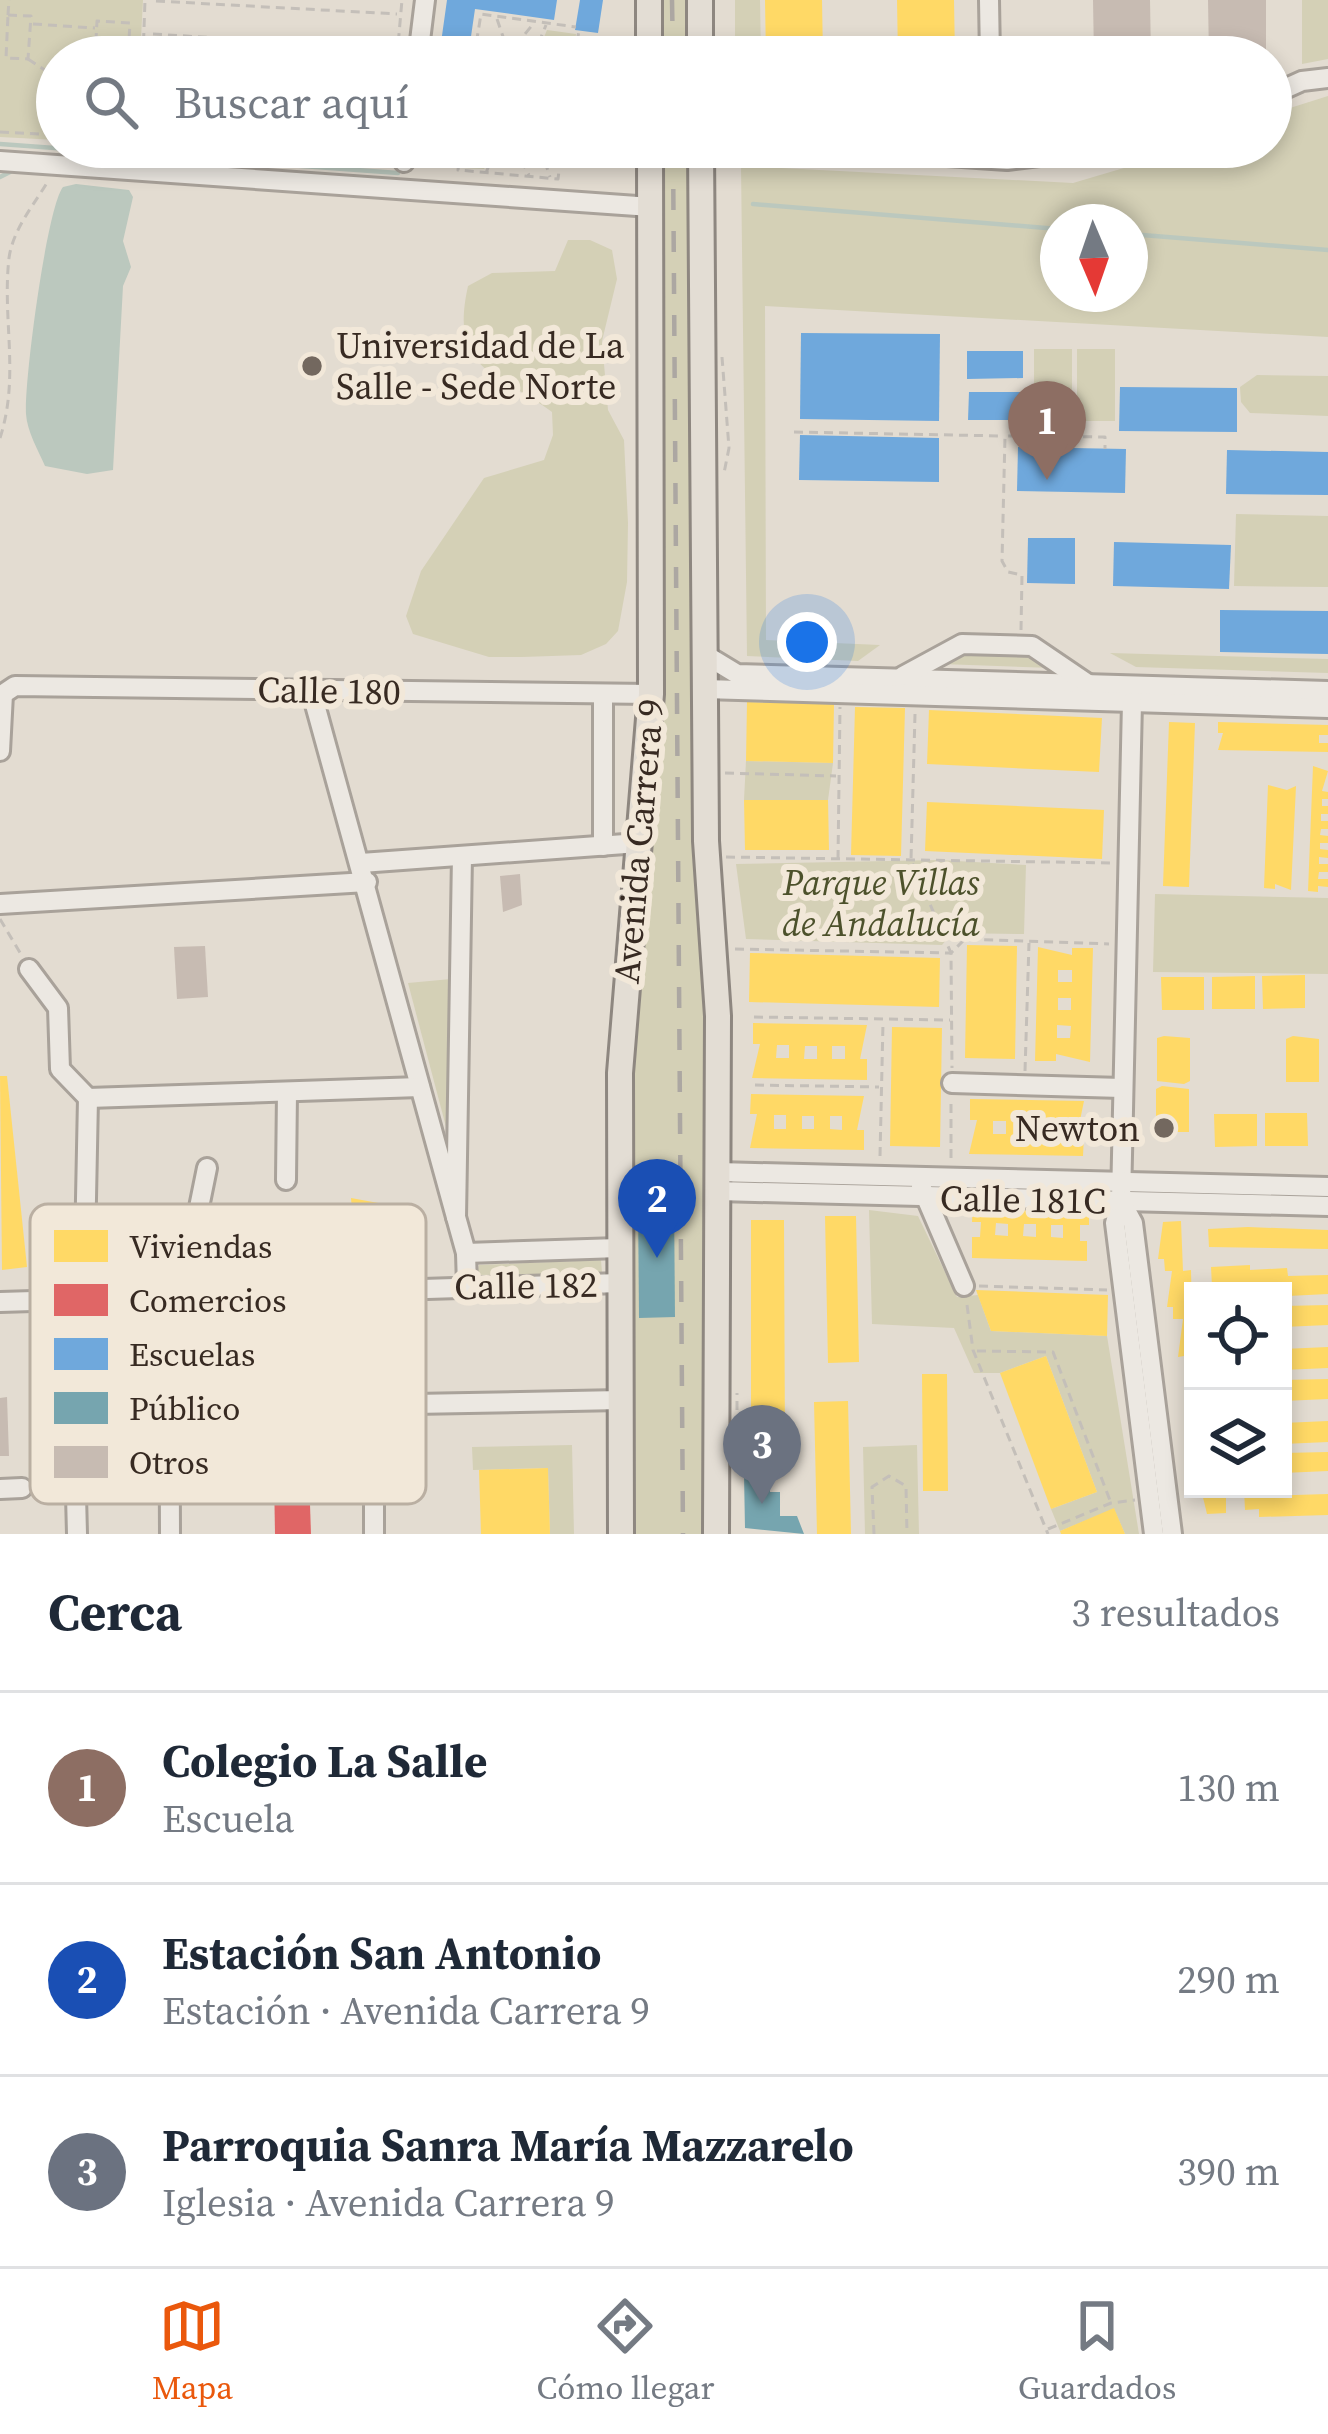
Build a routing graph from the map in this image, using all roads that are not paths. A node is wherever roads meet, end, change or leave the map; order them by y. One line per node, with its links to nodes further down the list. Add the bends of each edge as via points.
1 (425, 0): 5 (street)
2 (649, 0): 6 (main road)
3 (700, 0): 7 (main road)
4 (989, 0): 8 (street)
5 (421, 36)
6 (650, 36)
7 (700, 36)
8 (990, 36)
9 (1328, 78): 10 (street)
10 (1292, 85)
11 (2, 161): 12 (street)
12 (36, 163)
13 (99, 168): 16 (street)
14 (650, 168): 16 (main road, Avenida Carrera 9)
15 (701, 168): 17 (main road, Avenida Carrera 9)
16 (651, 207): 24 (main road, Avenida Carrera 9)
17 (704, 654): 18 (street, via 737,674); 21 (main road, Avenida Carrera 9)
18 (899, 679): 19 (street); 19 (street, via 962,644 1032,646)
19 (1088, 684): 22 (street)
20 (311, 689): 23 (street, Calle 180); 27 (street, Calle 180, via 8,688); 32 (street)
21 (704, 689): 25 (street); 43 (main road, Avenida Carrera 9)
22 (1328, 691)
23 (603, 694): 24 (street, Calle 180); 30 (street)
24 (651, 694): 29 (main road, Avenida Carrera 9)
25 (1132, 702): 26 (street); 37 (street)
26 (1328, 708)
27 (0, 735): 28 (street)
28 (0, 751)
29 (639, 843): 30 (street); 51 (main road, Avenida Carrera 9, via 621,1039)
30 (603, 846): 31 (street)
31 (462, 856): 32 (street); 50 (street)
32 (364, 873): 33 (street); 36 (street)
33 (0, 904)
34 (29, 969): 39 (street, via 58,1008 60,1069)
35 (952, 1083): 37 (street)
36 (420, 1087): 38 (street); 50 (street)
37 (1122, 1088): 45 (street)
38 (287, 1092): 39 (street); 42 (street)
39 (88, 1098): 47 (street)
40 (207, 1168): 48 (street)
41 (917, 1177): 43 (street, Calle 181C); 45 (street, Calle 181C); 46 (street)
42 (286, 1180)
43 (718, 1182): 46 (street, Calle 181C); 66 (main road, Avenida Carrera 9)
44 (1328, 1187): 45 (street, Calle 181C)
45 (1120, 1192): 46 (street, Calle 181C); 49 (street, Calle 181C); 67 (street, via 1115,1223); 68 (street, via 1133,1223)
46 (925, 1196): 55 (street)
47 (82, 1204)
48 (198, 1204)
49 (1328, 1206)
50 (456, 1216): 52 (street)
51 (620, 1248): 52 (street, Calle 182); 53 (main road, Avenida Carrera 9)
52 (466, 1253): 54 (street)
53 (620, 1283): 54 (street, Calle 182); 59 (main road, Avenida Carrera 9)
54 (467, 1286): 56 (street, Calle 182)
55 (964, 1286)
56 (426, 1287)
57 (30, 1301): 58 (street, Calle 182)
58 (0, 1302)
59 (621, 1400): 60 (street); 65 (main road, Avenida Carrera 9)
60 (426, 1404)
61 (22, 1488): 62 (street)
62 (0, 1489)
63 (171, 1504): 64 (street)
64 (170, 1534)
65 (621, 1534)
66 (716, 1534)
67 (1154, 1534)
68 (1172, 1534)

